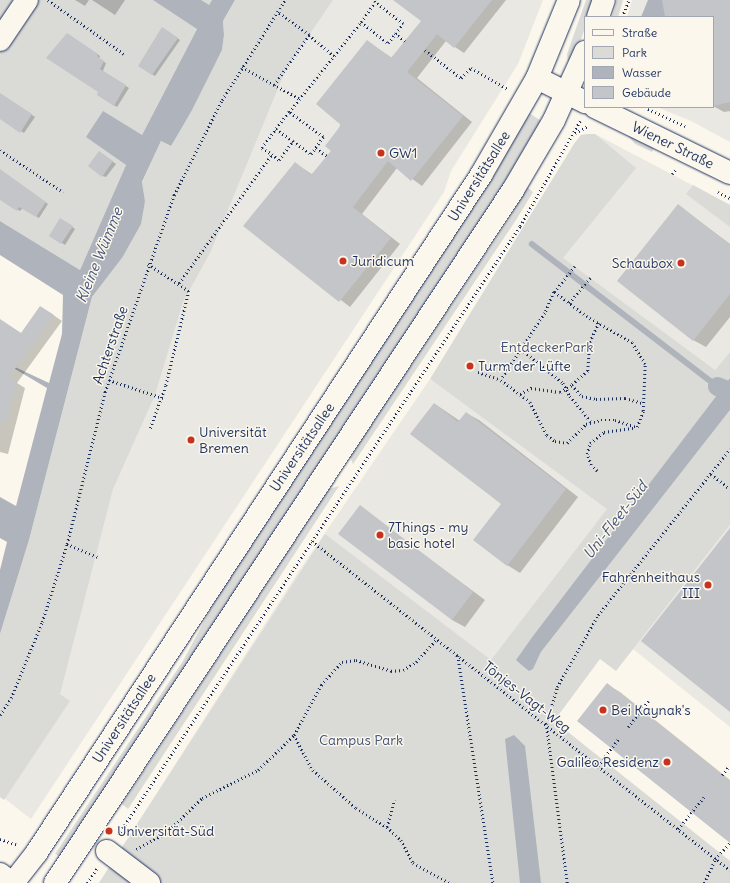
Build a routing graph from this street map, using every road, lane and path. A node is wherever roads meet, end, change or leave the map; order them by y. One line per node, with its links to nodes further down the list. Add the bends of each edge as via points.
1 (27, 0): 14 (main road)
2 (48, 0): 17 (path)
3 (285, 0): 8 (path, Achterstraße)
4 (569, 0): 20 (main road, Universitätsallee)
5 (604, 0): 9 (main road)
6 (629, 0): 10 (path)
7 (375, 1): 11 (path); 12 (path, via 403,24)
8 (277, 12): 13 (path); 19 (path, Achterstraße)
9 (598, 16)
10 (622, 16)
11 (361, 22): 12 (path, via 388,43); 18 (path)
12 (395, 34): 15 (path)
13 (309, 35): 18 (path); 22 (path)
14 (0, 40)
15 (405, 41)
16 (424, 50): 24 (path, via 461,78 471,68)
17 (124, 54)
18 (334, 56): 23 (path)
19 (242, 67): 22 (path); 38 (path, Achterstraße, via 222,100 174,195)
20 (537, 78): 24 (main road, Universitätsallee); 25 (main road, Wiener Straße)
21 (584, 78): 25 (main road)
22 (274, 85): 23 (path)
23 (300, 99): 27 (path)
24 (526, 100): 83 (main road, Universitätsallee, via 431,252 37,852)
25 (583, 104): 60 (path, via 520,226); 84 (main road, via 513,190)
26 (592, 108): 35 (main road, Wiener Straße)
27 (289, 112): 28 (path); 30 (path, via 323,137)
28 (276, 129): 29 (path); 32 (path, via 262,148)
29 (293, 141): 30 (path, via 311,154); 32 (path, via 279,160)
30 (316, 148): 33 (path)
31 (0, 150): 37 (path)
32 (272, 154): 41 (path)
33 (327, 156)
34 (676, 170): 36 (path)
35 (730, 173)
36 (672, 174)
37 (63, 192)
38 (148, 264): 41 (path); 47 (path, Achterstraße)
39 (575, 266): 42 (path)
40 (590, 278): 43 (path)
41 (179, 283): 51 (path, via 189,291)
42 (554, 292): 43 (path); 45 (path, via 545,313)
43 (569, 303): 44 (path)
44 (599, 324): 49 (path, via 590,342 588,370); 52 (path, via 632,343 645,364)
45 (522, 349): 48 (path); 53 (path, via 563,383)
46 (478, 372): 48 (path)
47 (109, 380): 51 (path); 61 (path, Achterstraße, via 84,468)
48 (501, 380): 50 (path)
49 (572, 385): 50 (path, bridge, via 560,392 531,388); 52 (path, via 582,396 596,399 625,398)
50 (520, 394): 53 (path, via 535,410 547,435 555,441 567,443)
51 (163, 398): 55 (path)
52 (644, 403): 54 (path)
53 (591, 422): 54 (path, via 615,420)
54 (637, 427): 57 (path, via 604,432 590,443 587,454 591,465)
55 (150, 430)
56 (730, 449): 58 (path)
57 (597, 470)
58 (711, 474): 59 (path); 67 (path, via 598,615 557,687)
59 (730, 490)
60 (312, 541): 63 (path, Tönjes-Vagt-Weg); 79 (path)
61 (67, 544): 62 (path); 66 (path, Achterstraße, via 42,622 11,698)
62 (97, 557)
63 (437, 639): 64 (path, Tönjes-Vagt-Weg); 69 (path, via 416,662 404,670 391,671 356,660 342,662 321,685)
64 (457, 655): 67 (path, Tönjes-Vagt-Weg); 87 (path)
65 (648, 701): 68 (path)
66 (0, 715)
67 (546, 724): 71 (path, Tönjes-Vagt-Weg); 88 (path)
68 (628, 728)
69 (294, 734): 76 (path, via 313,770 356,808); 79 (path, via 258,770 202,798 166,833)
70 (618, 739): 71 (path)
71 (598, 766): 77 (path, Tönjes-Vagt-Weg)
72 (730, 766): 73 (path)
73 (722, 775)
74 (704, 797): 77 (path)
75 (394, 800): 76 (path)
76 (387, 827): 86 (path, via 401,840 413,863)
77 (678, 829): 80 (path, Tönjes-Vagt-Weg)
78 (730, 844): 80 (path)
79 (113, 855): 85 (main road)
80 (716, 859): 81 (path, Tönjes-Vagt-Weg); 89 (path)
81 (730, 870)
82 (0, 874): 83 (main road)
83 (13, 883)
84 (55, 883)
85 (149, 883)
86 (450, 883)
87 (493, 883)
88 (567, 883)
89 (704, 883)

